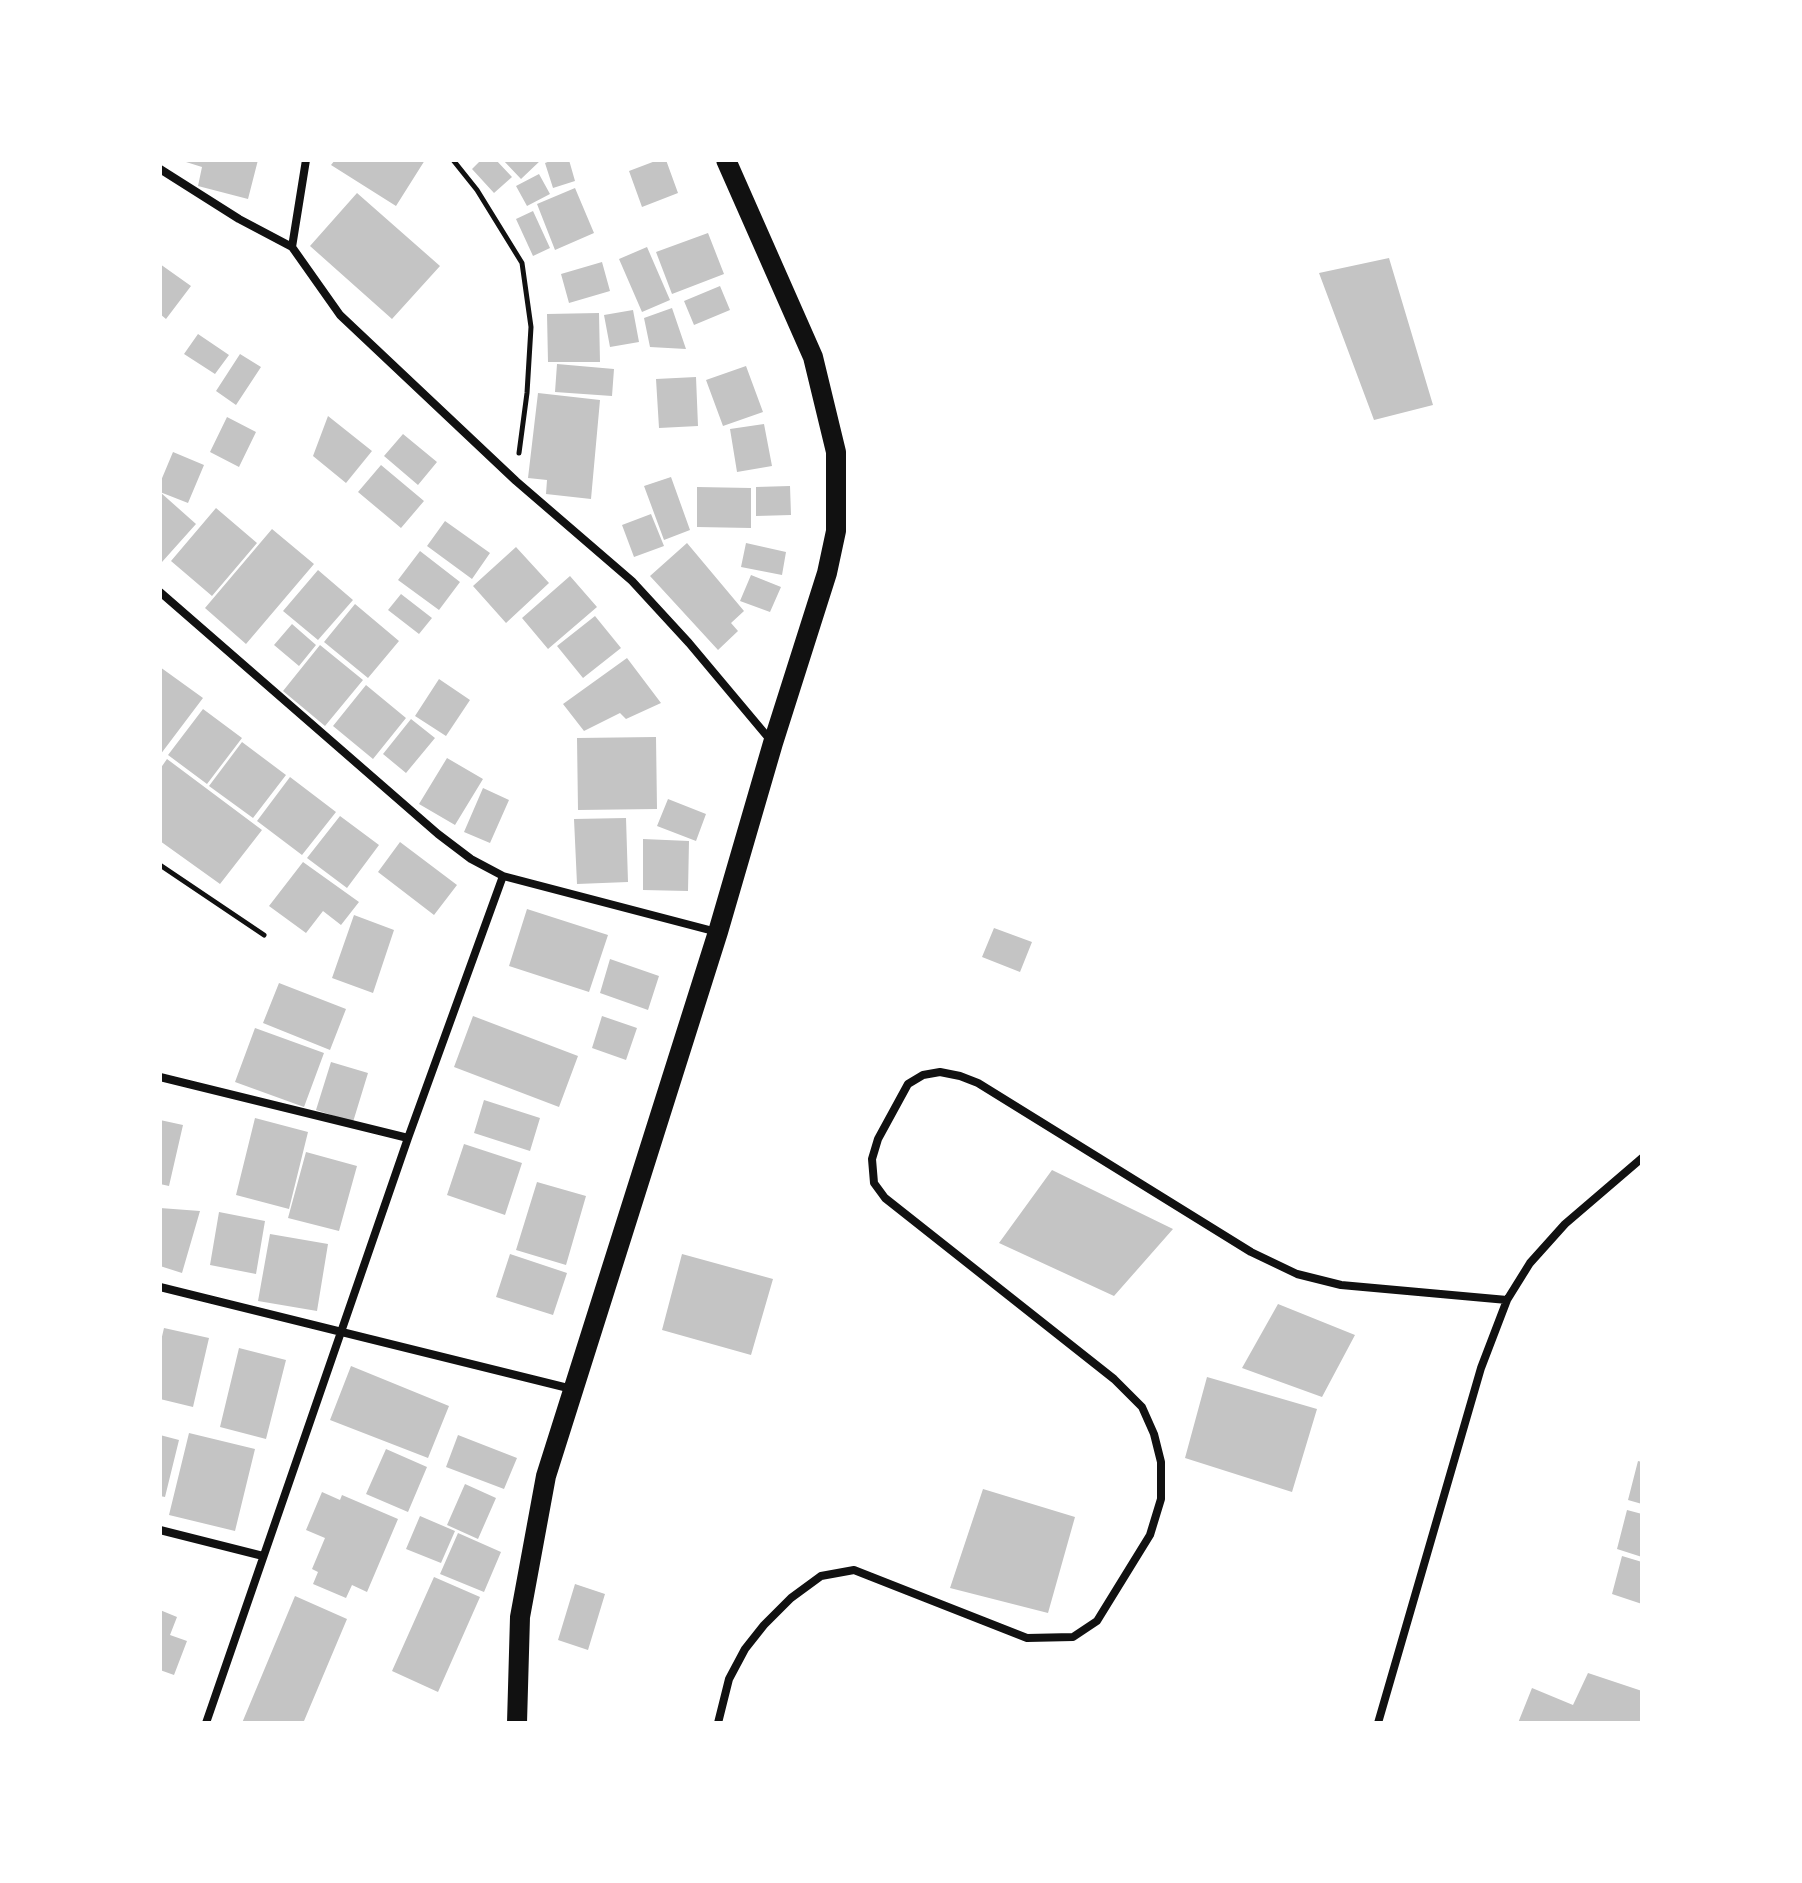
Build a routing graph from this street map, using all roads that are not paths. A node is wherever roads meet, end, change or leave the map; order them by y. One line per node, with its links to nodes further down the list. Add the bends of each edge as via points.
1 (306, 160): 4 (street)
2 (726, 160): 6 (main road, via 813,357 836,452 836,531 827,573)
3 (160, 169): 4 (street)
4 (292, 247): 6 (street, via 340,315 516,481 632,581)
5 (160, 592): 7 (street, via 438,834)
6 (773, 743): 8 (main road)
7 (503, 876): 8 (street); 10 (street)
8 (718, 932): 15 (main road)
9 (160, 1077): 10 (street)
10 (408, 1138): 14 (street)
11 (1642, 1158): 13 (street, via 1565,1224 1530,1263)
12 (160, 1287): 14 (street)
13 (1507, 1300): 20 (street, via 1341,1285 1297,1274 1251,1252 978,1083 940,1072 923,1075 908,1084 878,1139 872,1159 874,1183 885,1198 1114,1379 1142,1407 1161,1462 1161,1499 1150,1535 1097,1621 1073,1637 1027,1638 854,1570 821,1576 791,1598 745,1649 729,1679); 21 (street, via 1481,1368)
14 (341, 1331): 15 (street); 17 (street)
15 (572, 1389): 19 (main road, via 532,1541 520,1617)
16 (160, 1530): 17 (street)
17 (263, 1556): 18 (street)
18 (206, 1723)
19 (517, 1723)
20 (718, 1723)
21 (1378, 1723)

